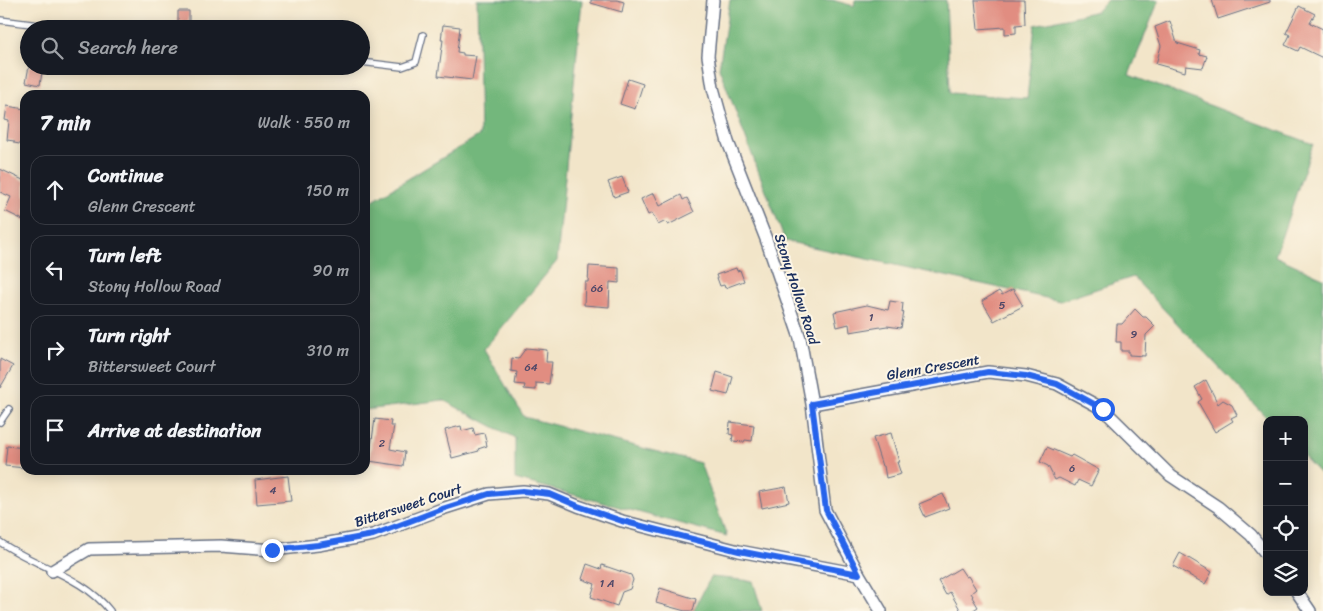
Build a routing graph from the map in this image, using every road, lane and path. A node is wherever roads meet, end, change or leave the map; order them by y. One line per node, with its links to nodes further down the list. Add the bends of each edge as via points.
1 (713, 0): 6 (street, Stony Hollow Road, via 708,56 713,88 728,142 800,338)
2 (0, 20): 3 (lane)
3 (20, 23)
4 (423, 35): 5 (lane, via 416,62 402,67)
5 (370, 63)
6 (812, 404): 10 (street, Glenn Crescent, via 988,372 1026,376 1057,384 1103,409 1171,476 1218,507); 12 (street, Stony Hollow Road, via 826,510)
7 (9, 409): 8 (lane)
8 (0, 422)
9 (0, 542): 11 (lane)
10 (1264, 551)
11 (52, 570): 12 (street, Bittersweet Court, via 89,549 221,546 272,550 318,545 373,535 489,494 523,491 550,494 622,521 739,551); 14 (lane, via 83,585)
12 (859, 574): 15 (street, Stony Hollow Road)
13 (1300, 596): 16 (street)
14 (110, 611)
15 (881, 611)
16 (1310, 611)

